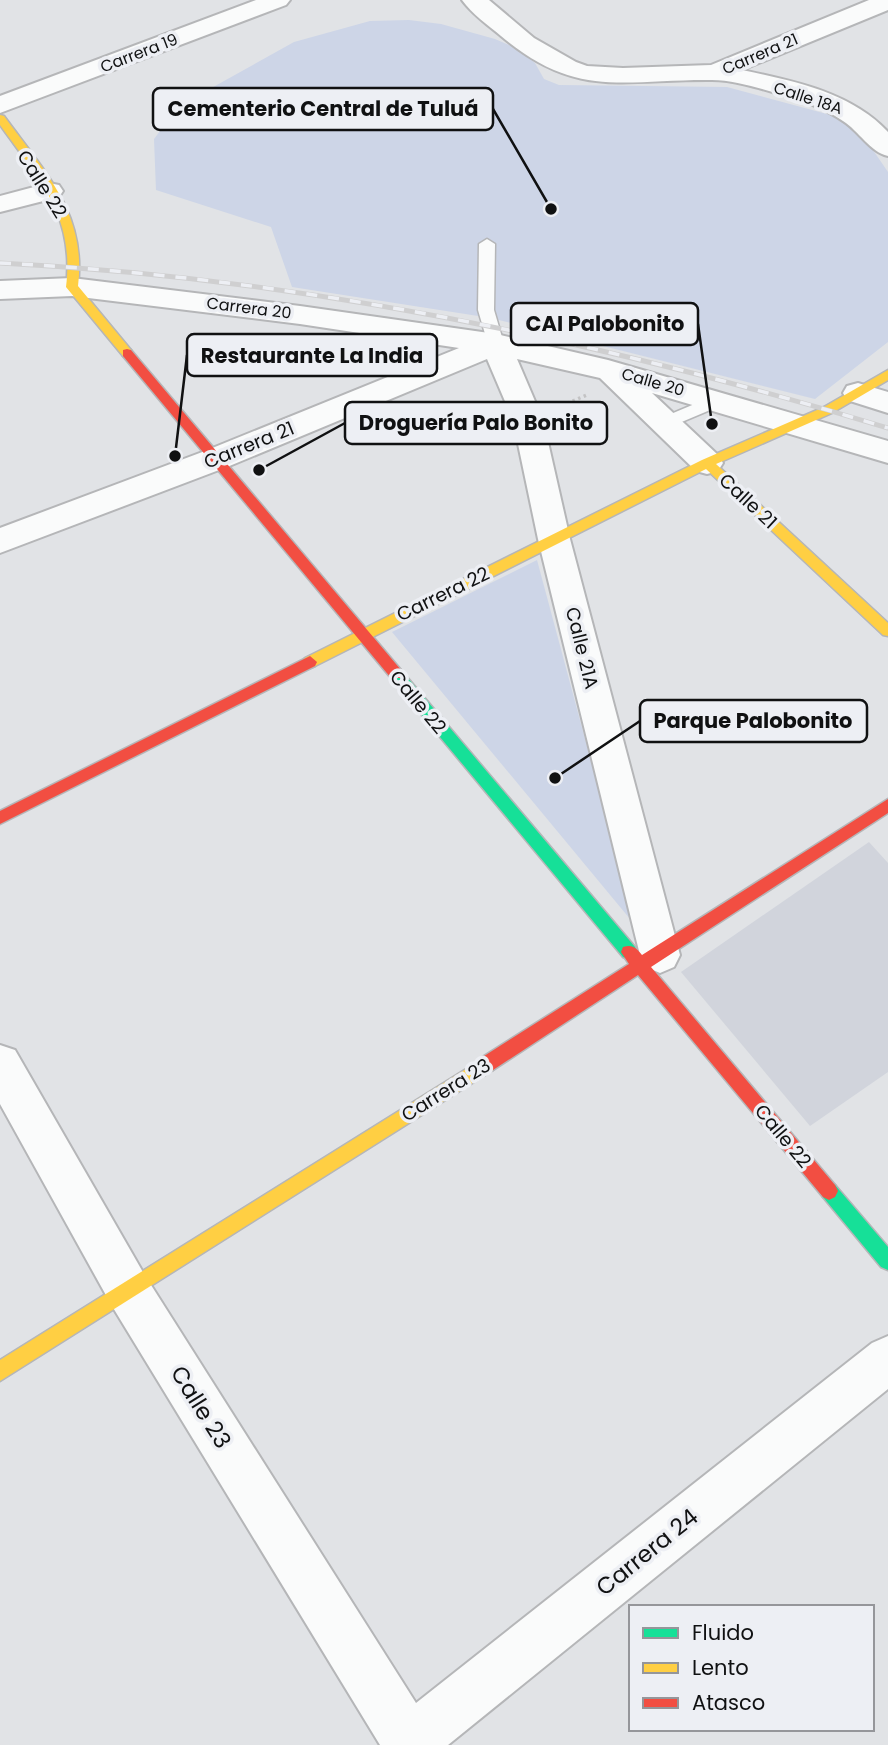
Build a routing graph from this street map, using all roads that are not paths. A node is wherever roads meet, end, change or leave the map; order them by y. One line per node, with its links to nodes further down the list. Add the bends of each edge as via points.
1 (474, 0): 4 (street, Carrera 21, via 525,43 583,73)
2 (271, 1): 5 (street, Carrera 19)
3 (888, 1): 4 (street, Carrera 21)
4 (715, 72): 7 (street, Calle 18A, via 830,102 866,122)
5 (0, 106)
6 (0, 118): 8 (street, Calle 22)
7 (888, 148)
8 (49, 191): 9 (street); 11 (street, Calle 22, via 72,235)
9 (0, 204)
10 (487, 244): 13 (lane, via 486,310)
11 (72, 287): 12 (street, Carrera 20); 13 (street, Carrera 20); 22 (street, Calle 22)
12 (0, 290)
13 (496, 344): 15 (street, Calle 20); 22 (street, Carrera 21); 24 (street, Calle 21A, via 528,420)
14 (888, 374): 16 (street, Carrera 22)
15 (614, 375): 17 (street, Calle 20); 19 (street, Calle 21)
16 (858, 393): 18 (street); 20 (street, Carrera 22)
17 (716, 401): 19 (lane); 20 (street, Calle 20)
18 (888, 403)
19 (665, 423): 23 (street, Calle 21)
20 (797, 425): 21 (street, Calle 20); 23 (street, Carrera 22)
21 (888, 452)
22 (216, 459): 25 (street, Carrera 21); 27 (street, Calle 22)
23 (707, 463): 24 (street, Carrera 22); 26 (street, Calle 21)
24 (554, 539): 27 (street, Carrera 22); 30 (street, Calle 21A)
25 (0, 541)
26 (888, 631)
27 (362, 635): 29 (street, Carrera 22); 30 (street, Calle 22)
28 (888, 805): 30 (street, Carrera 23)
29 (0, 818)
30 (651, 961): 32 (street, Calle 22); 33 (street, Carrera 23)
31 (0, 1064): 33 (street, Calle 23)
32 (888, 1261)
33 (128, 1290): 35 (street, Carrera 23); 36 (street, Calle 23)
34 (888, 1359): 36 (street, Carrera 24)
35 (0, 1371)
36 (409, 1744)

